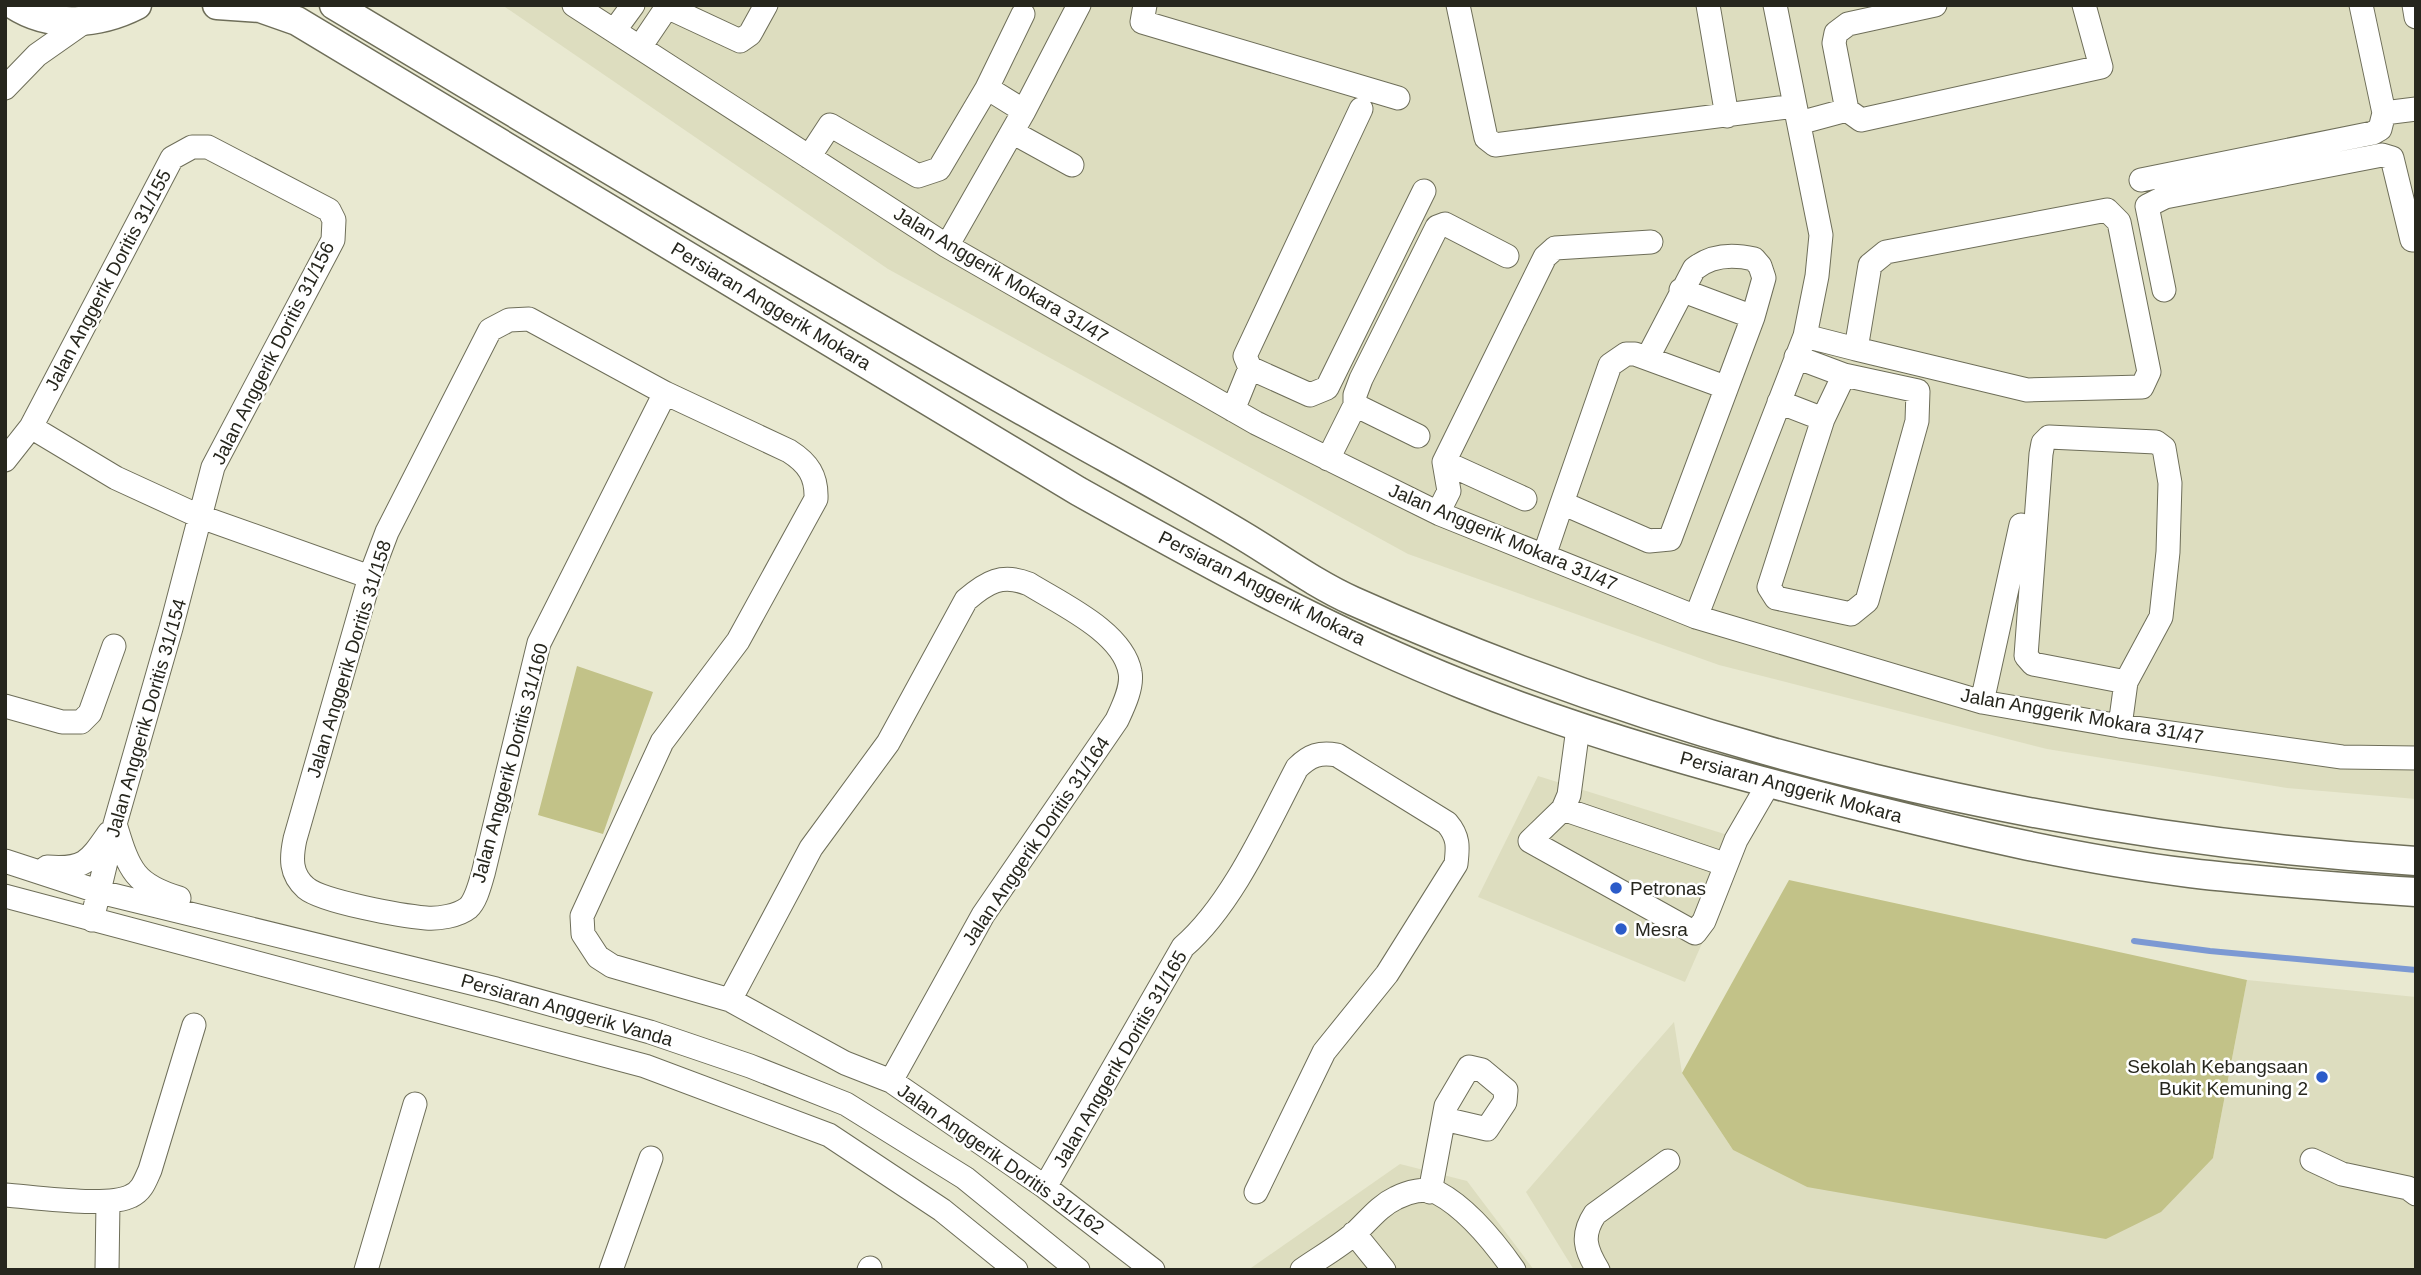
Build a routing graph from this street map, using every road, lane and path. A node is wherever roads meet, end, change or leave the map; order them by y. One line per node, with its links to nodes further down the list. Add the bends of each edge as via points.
1 (14, 5): 21 (main road, via 51,20)
2 (137, 5): 21 (main road, via 119,15)
3 (217, 5): 76 (main road, Persiaran Anggerik Mokara, via 260,8 297,21 1078,491 1200,559 1462,684)
4 (334, 5): 81 (main road, Persiaran Anggerik Mokara, via 784,276 1346,598 1456,644 1654,717 1975,803 2197,842)
5 (574, 5): 22 (street, Jalan Anggerik Mokara 31/47)
6 (633, 5): 22 (street)
7 (766, 5): 17 (street, via 750,34 740,41)
8 (1079, 5): 30 (street)
9 (1145, 5): 26 (street, via 1142,22)
10 (1458, 5): 33 (street, via 1489,144)
11 (1708, 5): 33 (street)
12 (1781, 5): 18 (street)
13 (1935, 5): 29 (street, via 1848,24 1836,33)
14 (2084, 5): 29 (street, via 2101,67 1861,120)
15 (2361, 5): 31 (street)
16 (2414, 5): 20 (street)
17 (667, 6): 23 (street)
18 (1775, 6): 32 (street)
19 (1023, 14): 25 (street)
20 (2416, 18)
21 (84, 22): 24 (street, via 37,55)
22 (614, 31): 23 (street, Jalan Anggerik Mokara 31/47)
23 (640, 47): 35 (street, Jalan Anggerik Mokara 31/47)
24 (5, 88)
25 (987, 88): 30 (street); 35 (street, via 939,169 918,176 831,125)
26 (1398, 98)
27 (1361, 108): 50 (street, via 1245,356)
28 (2416, 109): 31 (street)
29 (1847, 110): 32 (street)
30 (1024, 111): 34 (street)
31 (2384, 113): 38 (street, via 2380,129 2373,134)
32 (1797, 114): 33 (street); 47 (street, via 1821,235 1817,276)
33 (1727, 116)
34 (1012, 132): 36 (street); 42 (street)
35 (809, 157): 42 (street, Jalan Anggerik Mokara 31/47)
36 (1072, 165)
37 (274, 179): 58 (street, Jalan Anggerik Doritis 31/155, via 208,147 192,147 172,158); 66 (street, Jalan Anggerik Doritis 31/156, via 329,210 334,220 333,240 213,467)
38 (2141, 180)
39 (1424, 191): 50 (street, via 1326,387 1310,395)
40 (2416, 240): 45 (street, via 2412,240 2392,158 2382,155 2165,197 2147,206)
41 (1651, 242): 62 (street, via 1555,248 1545,257)
42 (947, 246): 56 (street, Jalan Anggerik Mokara 31/47)
43 (1507, 256): 55 (street, via 1445,224 1437,227 1361,379)
44 (1681, 290): 46 (street); 46 (street, via 1704,260 1754,260 1764,278); 49 (street)
45 (2164, 290)
46 (1753, 317): 52 (street)
47 (1800, 347): 48 (street); 51 (street); 54 (street)
48 (1856, 349): 48 (street, via 1870,265 1886,252 2107,211 2119,222 2149,372 2142,387 2027,390)
49 (1648, 358): 52 (street); 64 (street, via 1626,354 1610,365)
50 (1250, 368): 56 (street)
51 (1844, 375): 57 (street); 57 (street, via 1918,391 1919,410 1867,601 1851,614 1776,598 1769,587)
52 (1725, 387): 64 (street, via 1670,539 1649,541)
53 (665, 393): 69 (street, Jalan Anggerik Doritis 31/158, via 537,323 517,318 500,323 490,330 387,532); 88 (street, Jalan Anggerik Doritis 31/160, via 539,643 475,896 469,907 458,913); 90 (street, Jalan Anggerik Doritis 31/162, via 789,451 815,478 816,499 738,641 662,741 582,916 583,934 593,952 612,965)
54 (1779, 402): 57 (street); 70 (street)
55 (1355, 405): 59 (street); 60 (street)
56 (1233, 410): 60 (street, Jalan Anggerik Mokara 31/47)
57 (1823, 419)
58 (31, 427): 61 (street, Jalan Anggerik Doritis 31/155); 66 (street, via 116,478)
59 (1418, 436)
60 (1328, 459): 65 (street, Jalan Anggerik Mokara 31/47)
61 (5, 460)
62 (1444, 462): 63 (street); 65 (street, via 1449,491)
63 (1525, 499)
64 (1562, 503): 68 (street)
65 (1438, 513): 68 (street, Jalan Anggerik Mokara 31/47)
66 (201, 517): 69 (street); 80 (street, Jalan Anggerik Doritis 31/154)
67 (2021, 524): 73 (street)
68 (1544, 556): 70 (street, Jalan Anggerik Mokara 31/47)
69 (370, 578): 88 (street, Jalan Anggerik Doritis 31/158, via 295,839 293,869 306,888 328,899)
70 (1696, 617): 73 (street, Jalan Anggerik Mokara 31/47)
71 (114, 646): 74 (street, via 90,713 81,722 62,722)
72 (2126, 682): 72 (street, via 2161,617 2169,497 2164,448 2156,442 2049,438 2043,443 2026,656 2033,664); 75 (street)
73 (1982, 702): 75 (street, Jalan Anggerik Mokara 31/47)
74 (5, 706)
75 (2120, 726): 77 (street, Jalan Anggerik Mokara 31/47, via 2342,757)
76 (1578, 728): 78 (main road, Persiaran Anggerik Mokara); 79 (street)
77 (2416, 758)
78 (1769, 783): 83 (street); 85 (main road, Persiaran Anggerik Mokara, via 2076,856 2190,873)
79 (1563, 809): 83 (street); 83 (street, via 1530,841 1690,931 1700,930)
80 (115, 824): 82 (street, via 93,856 80,866); 84 (street, Jalan Anggerik Doritis 31/154); 87 (street, via 132,871 145,885 190,901)
81 (2416, 861)
82 (14, 864): 84 (street, Persiaran Anggerik Vanda)
83 (1724, 864)
84 (100, 892): 87 (street, Persiaran Anggerik Vanda); 89 (street, Jalan Anggerik Doritis 31/154)
85 (2416, 892)
86 (5, 896): 89 (street, Persiaran Anggerik Vanda)
87 (205, 918): 109 (street, Persiaran Anggerik Vanda, via 650,1032 846,1104 965,1178)
88 (428, 918)
89 (92, 920): 108 (street, Persiaran Anggerik Vanda, via 645,1066 802,1125 828,1135 942,1210)
90 (730, 1000): 92 (street, Jalan Anggerik Doritis 31/162, via 845,1063); 92 (street, Jalan Anggerik Doritis 31/164, via 811,848 888,743 966,600 998,578 1017,579 1111,638 1123,652 1131,674 1126,699 1117,720 983,915)
91 (194, 1025): 103 (street, via 143,1186 133,1195)
92 (891, 1081): 98 (street, Jalan Anggerik Doritis 31/162)
93 (415, 1104): 106 (street)
94 (1444, 1119): 100 (street)
95 (651, 1157): 107 (street)
96 (2312, 1160): 101 (street, via 2342,1174)
97 (1668, 1161): 114 (street, via 1595,1214 1584,1240)
98 (1045, 1187): 99 (street, Jalan Anggerik Doritis 31/165, via 1183,947 1207,927 1297,768 1322,752 1337,755 1447,823 1459,844 1456,864 1387,974 1324,1052); 110 (street, Jalan Anggerik Doritis 31/162)
99 (1256, 1192)
100 (1430, 1192): 104 (street, via 1399,1196); 113 (street, via 1460,1209)
101 (2416, 1194)
102 (5, 1195): 103 (street)
103 (108, 1202): 105 (street)
104 (1354, 1233): 111 (street); 112 (street)
105 (107, 1270)
106 (366, 1270)
107 (611, 1270)
108 (1016, 1270)
109 (1079, 1270)
110 (1153, 1270)
111 (1302, 1270)
112 (1384, 1270)
113 (1514, 1270)
114 (1598, 1270)

